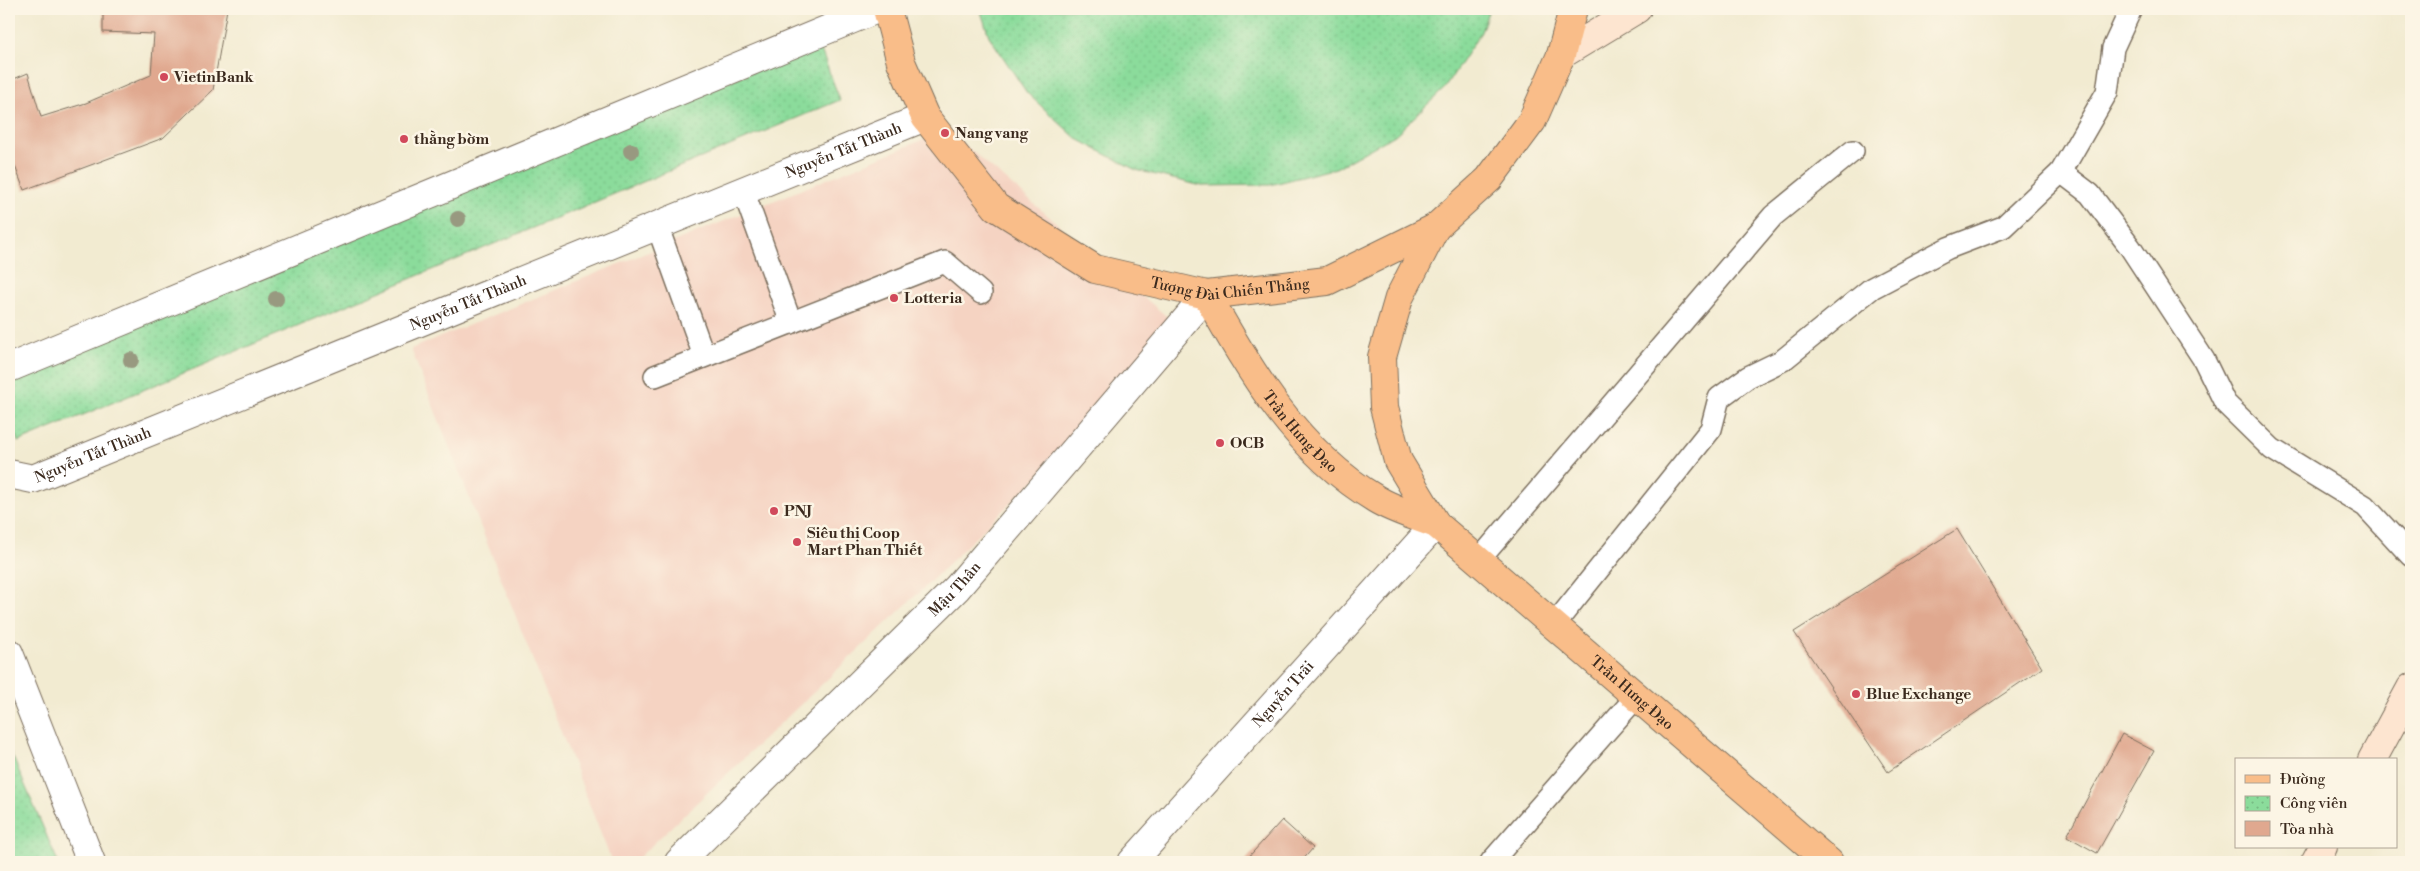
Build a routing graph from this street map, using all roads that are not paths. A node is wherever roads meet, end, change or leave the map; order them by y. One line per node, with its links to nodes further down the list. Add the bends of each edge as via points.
1 (877, 9): 17 (street)
2 (887, 9): 7 (main road, Tượng Đài Chiến Thắng, via 901,62)
3 (1574, 9): 6 (main road, Tượng Đài Chiến Thắng)
4 (1637, 9): 6 (main road)
5 (2131, 9): 9 (lane, via 2114,48 2107,92)
6 (1561, 55): 12 (main road, Tượng Đài Chiến Thắng, via 1532,121 1489,179)
7 (925, 117): 10 (street, Nguyễn Tất Thành); 14 (main road, Tượng Đài Chiến Thắng, via 996,207 1078,259 1094,269)
8 (1854, 151): 22 (lane, via 1773,216)
9 (2061, 172): 21 (lane, via 2090,194 2130,247 2204,360 2225,403 2272,449 2365,506); 23 (lane, via 2003,227 1948,248 1872,288 1783,360 1748,377 1719,398 1711,429)
10 (743, 190): 11 (street, Nguyễn Tất Thành); 15 (lane)
11 (657, 225): 16 (lane); 19 (street, Nguyễn Tất Thành, via 33,480)
12 (1435, 228): 14 (main road, Tượng Đài Chiến Thắng, via 1327,281); 20 (main road, Trần Hưng Đạo, via 1399,298 1382,357 1384,408 1398,462)
13 (981, 293): 15 (lane, via 945,262)
14 (1207, 295): 20 (main road, Trần Hưng Đạo, via 1242,358 1276,408 1325,461 1376,499); 30 (street, Mậu Thân, via 957,588)
15 (791, 323): 16 (lane)
16 (704, 356): 18 (lane)
17 (9, 368)
18 (655, 376)
19 (9, 474)
20 (1436, 524): 22 (main road, Trần Hưng Đạo); 31 (street, Nguyễn Trãi)
21 (2411, 556)
22 (1478, 560): 23 (main road, Trần Hưng Đạo)
23 (1554, 625): 26 (main road, Trần Hưng Đạo)
24 (9, 653): 29 (street)
25 (2411, 688): 27 (main road)
26 (1637, 696): 32 (lane); 33 (main road, Trần Hưng Đạo)
27 (2373, 758)
28 (2322, 848): 34 (main road)
29 (92, 862)
30 (679, 862)
31 (1132, 862)
32 (1491, 862)
33 (1829, 862)
34 (2315, 862)

